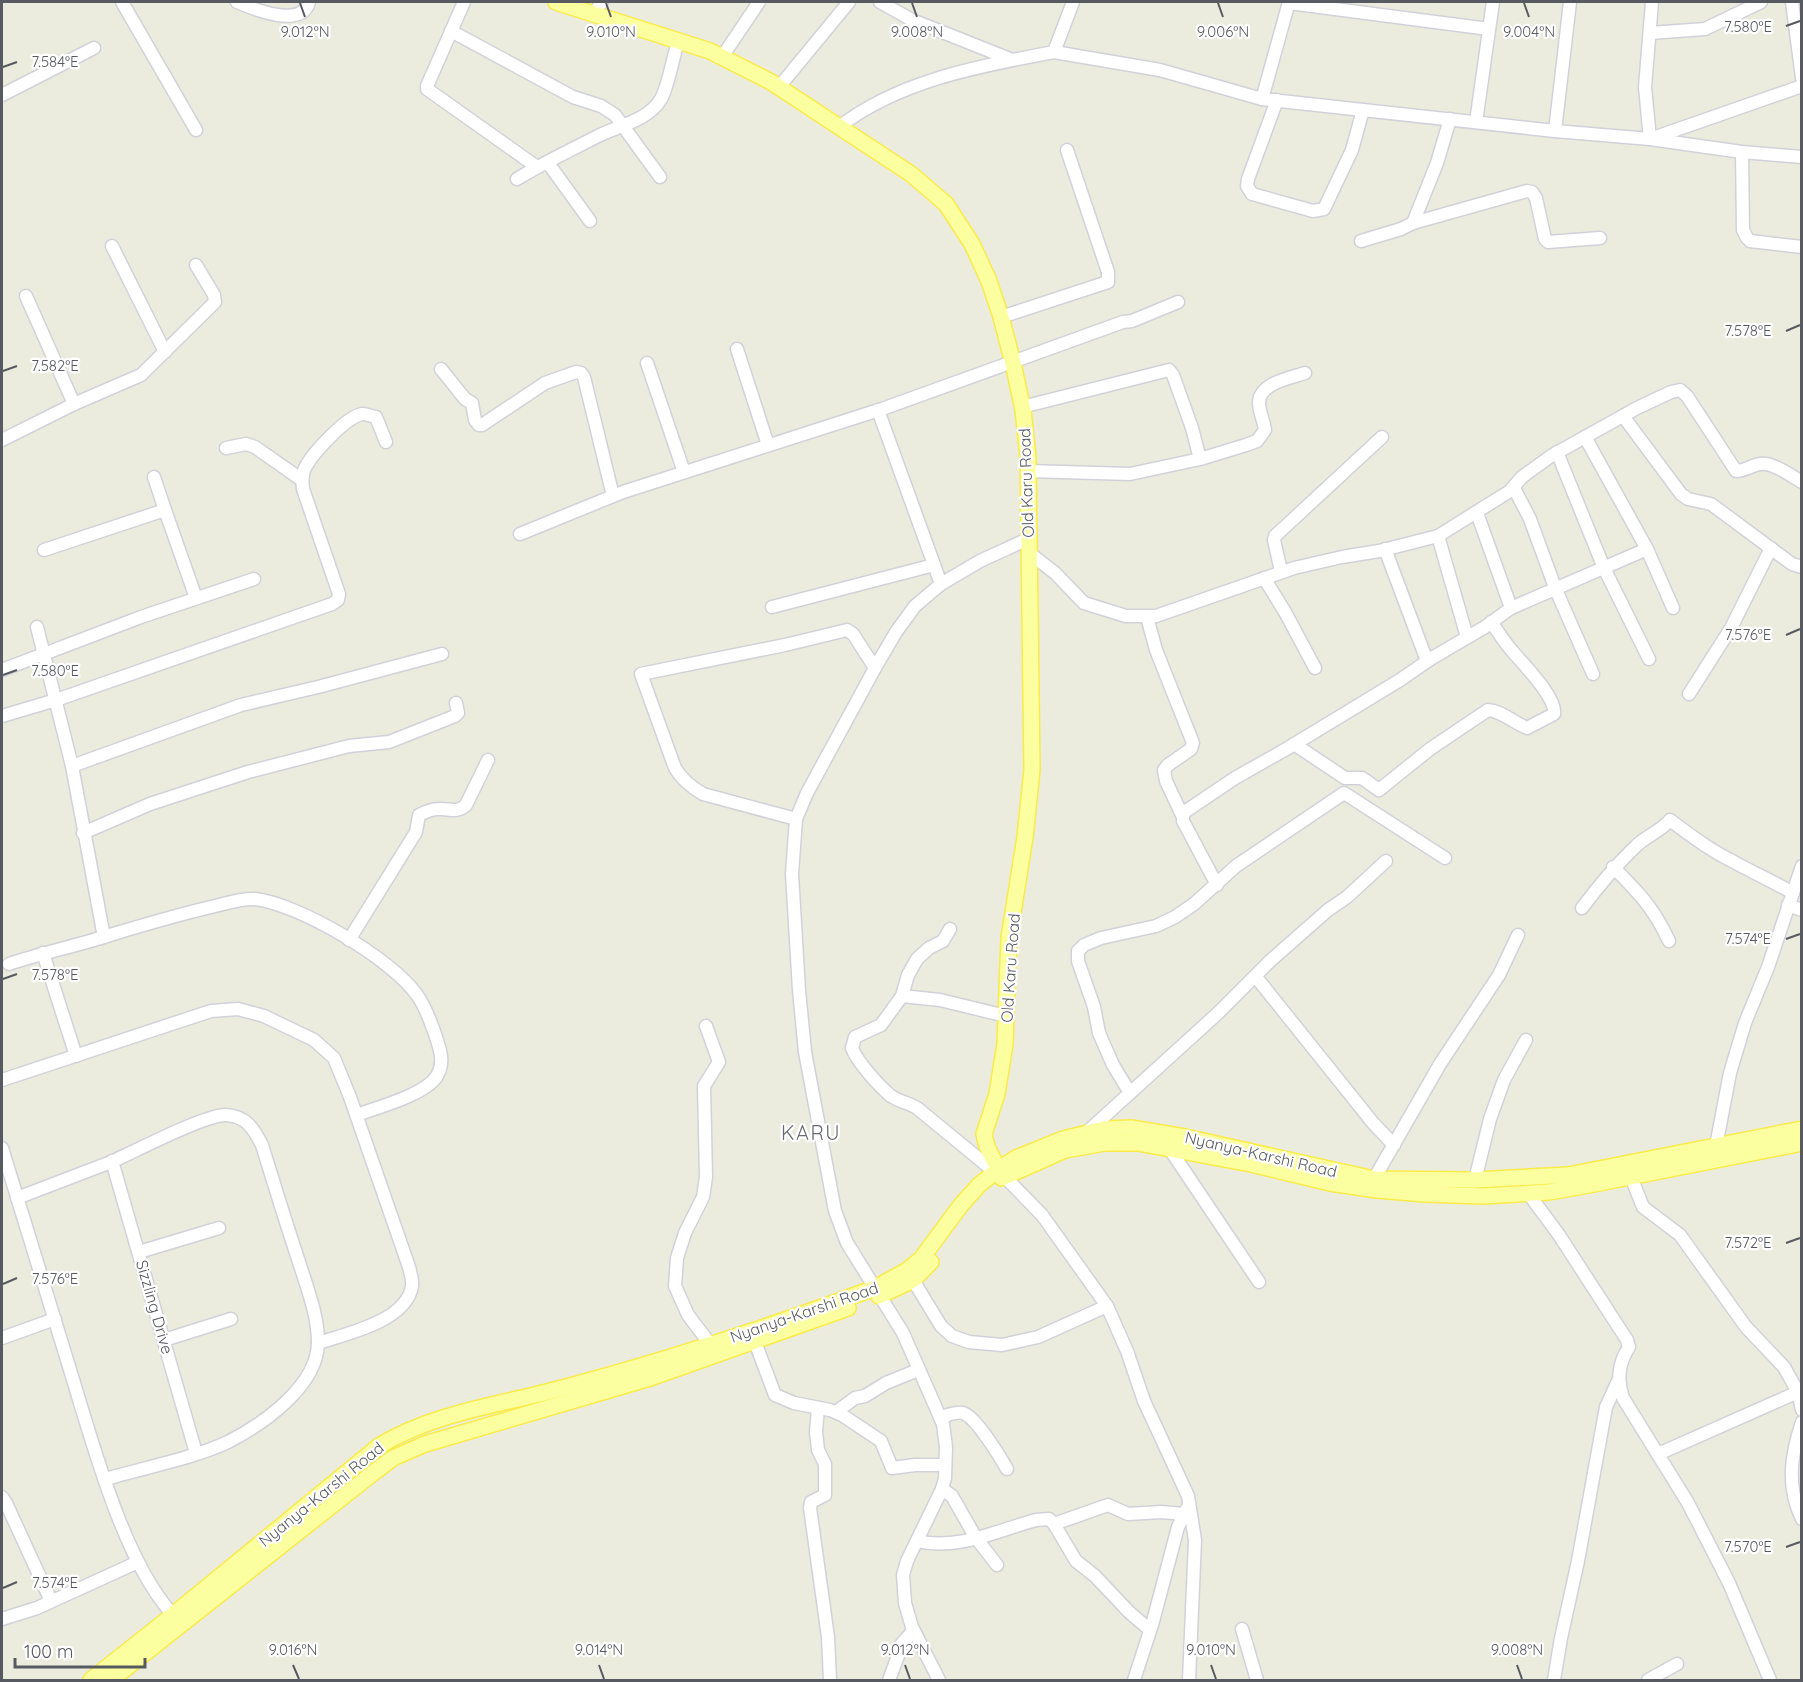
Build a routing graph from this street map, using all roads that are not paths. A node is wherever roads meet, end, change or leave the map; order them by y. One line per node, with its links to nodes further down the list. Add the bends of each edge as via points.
1 (122, 2): 36 (street)
2 (237, 2): 3 (street, via 278,15 300,13)
3 (309, 2)
4 (464, 2): 18 (street)
5 (556, 2): 16 (main road, Old Karu Road)
6 (759, 2): 23 (street)
7 (849, 2): 27 (street)
8 (880, 2): 24 (street, via 912,20)
9 (1073, 2): 22 (street)
10 (1289, 2): 17 (street); 29 (street)
11 (1493, 2): 17 (street)
12 (1570, 2): 37 (street)
13 (1652, 2): 19 (street)
14 (1761, 2): 19 (street, via 1705,29)
15 (1792, 2): 25 (street)
16 (598, 8): 20 (main road, Old Karu Road)
17 (1489, 29): 33 (street)
18 (451, 31): 34 (street, via 573,96 608,110); 42 (street, via 427,89)
19 (1650, 33): 38 (street, via 1646,87)
20 (678, 42): 23 (main road, Old Karu Road); 34 (street, via 661,99 636,120)
21 (94, 48): 28 (street)
22 (1054, 52): 24 (street); 29 (street, via 1160,70)
23 (722, 57): 27 (main road, Old Karu Road)
24 (1012, 60): 35 (street, via 980,66 897,93 858,112)
25 (1802, 78)
26 (1802, 86): 38 (street)
27 (779, 87): 35 (main road, Old Karu Road)
28 (2, 95)
29 (1262, 99): 30 (street)
30 (1277, 100): 31 (street); 31 (street, via 1247,186 1252,194 1313,211 1324,209 1352,150)
31 (1363, 110): 32 (street)
32 (1449, 119): 33 (street); 46 (street, via 1437,163)
33 (1476, 122): 37 (street)
34 (623, 125): 42 (street); 43 (street)
35 (839, 127): 54 (main road, Old Karu Road, via 946,204 972,244)
36 (196, 130)
37 (1555, 131): 38 (street)
38 (1650, 139): 40 (street)
39 (1067, 150): 54 (street, via 1108,282)
40 (1742, 152): 41 (street); 50 (street, via 1743,230 1747,238 1750,242)
41 (1802, 157)
42 (542, 165): 44 (street); 45 (street)
43 (660, 177)
44 (517, 179)
45 (590, 221)
46 (1413, 223): 47 (street, via 1527,191 1536,198 1548,242); 48 (street)
47 (1600, 238)
48 (1361, 241)
49 (112, 246): 56 (street)
50 (1802, 247)
51 (196, 265): 56 (street, via 215,302)
52 (27, 296): 61 (street)
53 (1178, 302): 58 (street)
54 (1001, 317): 58 (main road, Old Karu Road)
55 (737, 349): 69 (street)
56 (165, 352): 61 (street, via 141,375)
57 (647, 363): 74 (street)
58 (1013, 363): 62 (main road, Old Karu Road); 63 (street)
59 (441, 369): 79 (street, via 472,403 479,425 545,383 581,373)
60 (1305, 373): 72 (street, via 1264,390 1259,402 1265,430 1257,441)
61 (74, 404): 67 (street)
62 (1022, 407): 72 (street, via 1169,370); 73 (main road, Old Karu Road)
63 (878, 410): 69 (street); 89 (street)
64 (1623, 416): 66 (street); 77 (street, via 1680,390 1736,471 1766,464); 85 (street, via 1681,494 1711,504)
65 (1382, 436): 92 (street, via 1275,536)
66 (1585, 437): 71 (street); 87 (street)
67 (2, 440)
68 (386, 442): 76 (street, via 376,417 355,417 332,435 306,466)
69 (768, 446): 74 (street)
70 (226, 448): 76 (street, via 246,444 255,447)
71 (1557, 452): 78 (street, via 1522,477); 91 (street)
72 (1200, 459): 73 (street, via 1130,474)
73 (1028, 471): 84 (main road, Old Karu Road)
74 (684, 472): 79 (street)
75 (154, 477): 80 (street)
76 (302, 480): 114 (street, via 338,600)
77 (1802, 482)
78 (1514, 488): 81 (street); 96 (street)
79 (613, 496): 82 (street)
80 (165, 510): 88 (street); 97 (street)
81 (1477, 513): 83 (street); 99 (street)
82 (520, 534)
83 (1438, 536): 86 (street); 104 (street)
84 (1028, 545): 95 (street, via 980,561); 101 (street, via 1084,603 1126,616); 141 (main road, Old Karu Road, via 1032,770 1009,938)
85 (1771, 548): 90 (street); 113 (street, via 1731,628)
86 (1385, 549): 92 (street); 108 (street)
87 (1647, 549): 91 (street); 100 (street)
88 (44, 550)
89 (934, 565): 95 (street); 98 (street)
90 (1802, 567)
91 (1604, 568): 96 (street); 107 (street)
92 (1281, 571): 93 (street)
93 (1264, 578): 101 (street); 110 (street)
94 (254, 579): 97 (street)
95 (941, 584): 109 (street, via 915,606)
96 (1556, 590): 99 (street); 112 (street)
97 (196, 598): 106 (street)
98 (772, 607)
99 (1511, 608): 102 (street)
100 (1673, 608)
101 (1147, 617): 120 (street, via 1192,743 1164,770)
102 (1491, 622): 104 (street); 117 (street, via 1532,672 1554,706 1554,714 1527,728 1488,710 1379,790 1362,778 1345,778)
103 (37, 627): 106 (street)
104 (1467, 637): 108 (street)
105 (442, 654): 119 (street, via 241,705)
106 (44, 656): 111 (street); 114 (street)
107 (1649, 659)
108 (1427, 661): 117 (street)
109 (875, 668): 121 (street); 121 (street, via 853,633 847,630 641,674 681,778 703,794)
110 (1315, 668)
111 (2, 670)
112 (1593, 674)
113 (1689, 694)
114 (56, 700): 116 (street); 119 (street)
115 (456, 703): 122 (street, via 455,716 406,737 349,746 248,772 150,804)
116 (2, 716)
117 (1294, 744): 120 (street)
118 (488, 760): 135 (street, via 460,810 439,809 419,815 416,832)
119 (72, 766): 122 (street)
120 (1182, 815): 127 (street)
121 (796, 819): 165 (street, via 792,874 805,1052 835,1211 847,1243)
122 (83, 833): 134 (street)
123 (1445, 858): 127 (street, via 1345,792 1236,866)
124 (1386, 861): 139 (street)
125 (1802, 866): 128 (street)
126 (1613, 867): 128 (street, via 1670,820 1733,862); 130 (street); 136 (street, via 1658,916)
127 (1216, 885): 146 (street, via 1164,922 1101,939 1078,951 1099,1033)
128 (1793, 893): 129 (street)
129 (1788, 905): 131 (street); 151 (street, via 1730,1073)
130 (1582, 908)
131 (1802, 910)
132 (950, 929): 140 (street, via 943,941 917,959)
133 (1518, 935): 150 (street, via 1499,975 1440,1064)
134 (104, 937): 135 (street, via 253,899 292,910); 137 (street)
135 (349, 940): 147 (street, via 399,975 418,995 431,1024 442,1066 426,1087)
136 (1669, 941)
137 (43, 953): 138 (street); 144 (street)
138 (9, 964)
139 (1256, 977): 146 (street); 150 (street)
140 (903, 996): 141 (street, via 940,1000); 156 (street, via 881,1025 855,1037 854,1053 890,1095 917,1108)
141 (1006, 1016): 156 (main road, Old Karu Road, via 997,1094 984,1128 984,1140)
142 (706, 1026): 173 (street, via 719,1062 704,1086 706,1177 703,1197 677,1258 675,1286 688,1315)
143 (1526, 1040): 158 (street, via 1504,1080)
144 (76, 1056): 145 (street); 147 (street, via 211,1011 238,1009 264,1016 314,1040 334,1058)
145 (2, 1080)
146 (1130, 1093): 148 (street)
147 (357, 1115): 172 (street, via 412,1285 406,1300 391,1315)
148 (1086, 1133): 156 (main road, Nyanya-Karshi Road, via 1034,1151); 157 (main road, Nyanya-Karshi Road, via 1131,1128 1155,1131)
149 (1801, 1142): 151 (main road, Nyanya-Karshi Road); 155 (main road, Nyanya-Karshi Road)
150 (1394, 1145): 157 (street)
151 (1716, 1146): 155 (main road, Nyanya-Karshi Road)
152 (2, 1148): 160 (street)
153 (1169, 1148): 156 (main road, Nyanya-Karshi Road, via 1138,1143 1084,1146); 159 (main road, Nyanya-Karshi Road, via 1377,1190 1483,1196); 164 (street)
154 (112, 1161): 160 (street); 162 (street, Sizzling Drive); 172 (street, via 205,1120 224,1115 242,1118 254,1129 262,1145 314,1311)
155 (1631, 1170): 158 (main road, Nyanya-Karshi Road); 159 (main road, Nyanya-Karshi Road, via 1549,1192); 176 (street, via 1644,1207 1680,1235 1746,1328 1784,1367)
156 (999, 1173): 163 (main road, Nyanya-Karshi Road, via 945,1245); 165 (main road, Nyanya-Karshi Road, via 979,1185 921,1259); 166 (street, via 1042,1215)
157 (1374, 1179): 158 (main road, Nyanya-Karshi Road)
158 (1475, 1180)
159 (1528, 1193): 175 (street, via 1627,1340 1629,1347 1623,1355)
160 (17, 1198): 167 (street)
161 (219, 1228): 162 (street)
162 (139, 1252): 170 (street, Sizzling Drive)
163 (913, 1280): 165 (main road, Nyanya-Karshi Road); 166 (street, via 941,1326 952,1336 969,1342 1002,1345 1038,1338)
164 (1259, 1282)
165 (878, 1292): 171 (main road, Nyanya-Karshi Road); 173 (main road, Nyanya-Karshi Road); 174 (street, via 903,1334)
166 (1107, 1306): 190 (street, via 1144,1401 1188,1496)
167 (55, 1319): 169 (street); 187 (street)
168 (231, 1319): 170 (street)
169 (2, 1338)
170 (164, 1340): 183 (street, Sizzling Drive)
171 (755, 1342): 177 (main road, Nyanya-Karshi Road, via 650,1378); 178 (street, via 775,1395)
172 (318, 1343): 183 (street, via 303,1385 282,1405 226,1443)
173 (710, 1344): 177 (main road, Nyanya-Karshi Road)
174 (918, 1370): 180 (street, via 855,1398); 181 (street)
175 (1618, 1381): 184 (street, via 1623,1398); 212 (street, via 1606,1407)
176 (1798, 1392): 179 (street); 184 (street)
177 (561, 1396): 199 (main road, Nyanya-Karshi Road, via 393,1458)
178 (818, 1408): 180 (street); 206 (street, via 816,1432 825,1464 825,1495 811,1502 810,1508)
179 (1802, 1410)
180 (836, 1412): 185 (street, via 881,1441 892,1468)
181 (940, 1417): 185 (street); 186 (street, via 960,1413 967,1416)
182 (1802, 1422): 191 (street, via 1790,1466 1792,1494)
183 (196, 1453): 187 (street)
184 (1658, 1454): 214 (street, via 1729,1583)
185 (945, 1465): 188 (street)
186 (1007, 1468)
187 (106, 1479): 195 (street)
188 (942, 1489): 193 (street, via 952,1496); 194 (street)
189 (2, 1497): 197 (street)
190 (1187, 1509): 192 (street, via 1128,1514 1108,1505); 201 (street, via 1178,1527); 210 (street, via 1195,1539)
191 (1802, 1519)
192 (1054, 1524): 193 (street, via 1049,1519 1036,1520); 201 (street, via 1076,1561)
193 (976, 1538): 194 (street, via 934,1545); 196 (street)
194 (917, 1540): 202 (street, via 903,1575)
195 (138, 1562): 197 (street); 199 (street, via 155,1592)
196 (997, 1565)
197 (51, 1601): 198 (street)
198 (2, 1619)
199 (178, 1620): 204 (main road, Nyanya-Karshi Road); 205 (main road, Nyanya-Karshi Road)
200 (1242, 1629): 211 (street)
201 (1150, 1630): 209 (street)
202 (913, 1631): 207 (street, via 898,1648); 208 (street)
203 (1677, 1664): 213 (street)
204 (91, 1680)
205 (111, 1680)
206 (830, 1680)
207 (889, 1680)
208 (939, 1680)
209 (1134, 1680)
210 (1189, 1680)
211 (1257, 1680)
212 (1554, 1680)
213 (1648, 1680)
214 (1770, 1680)

